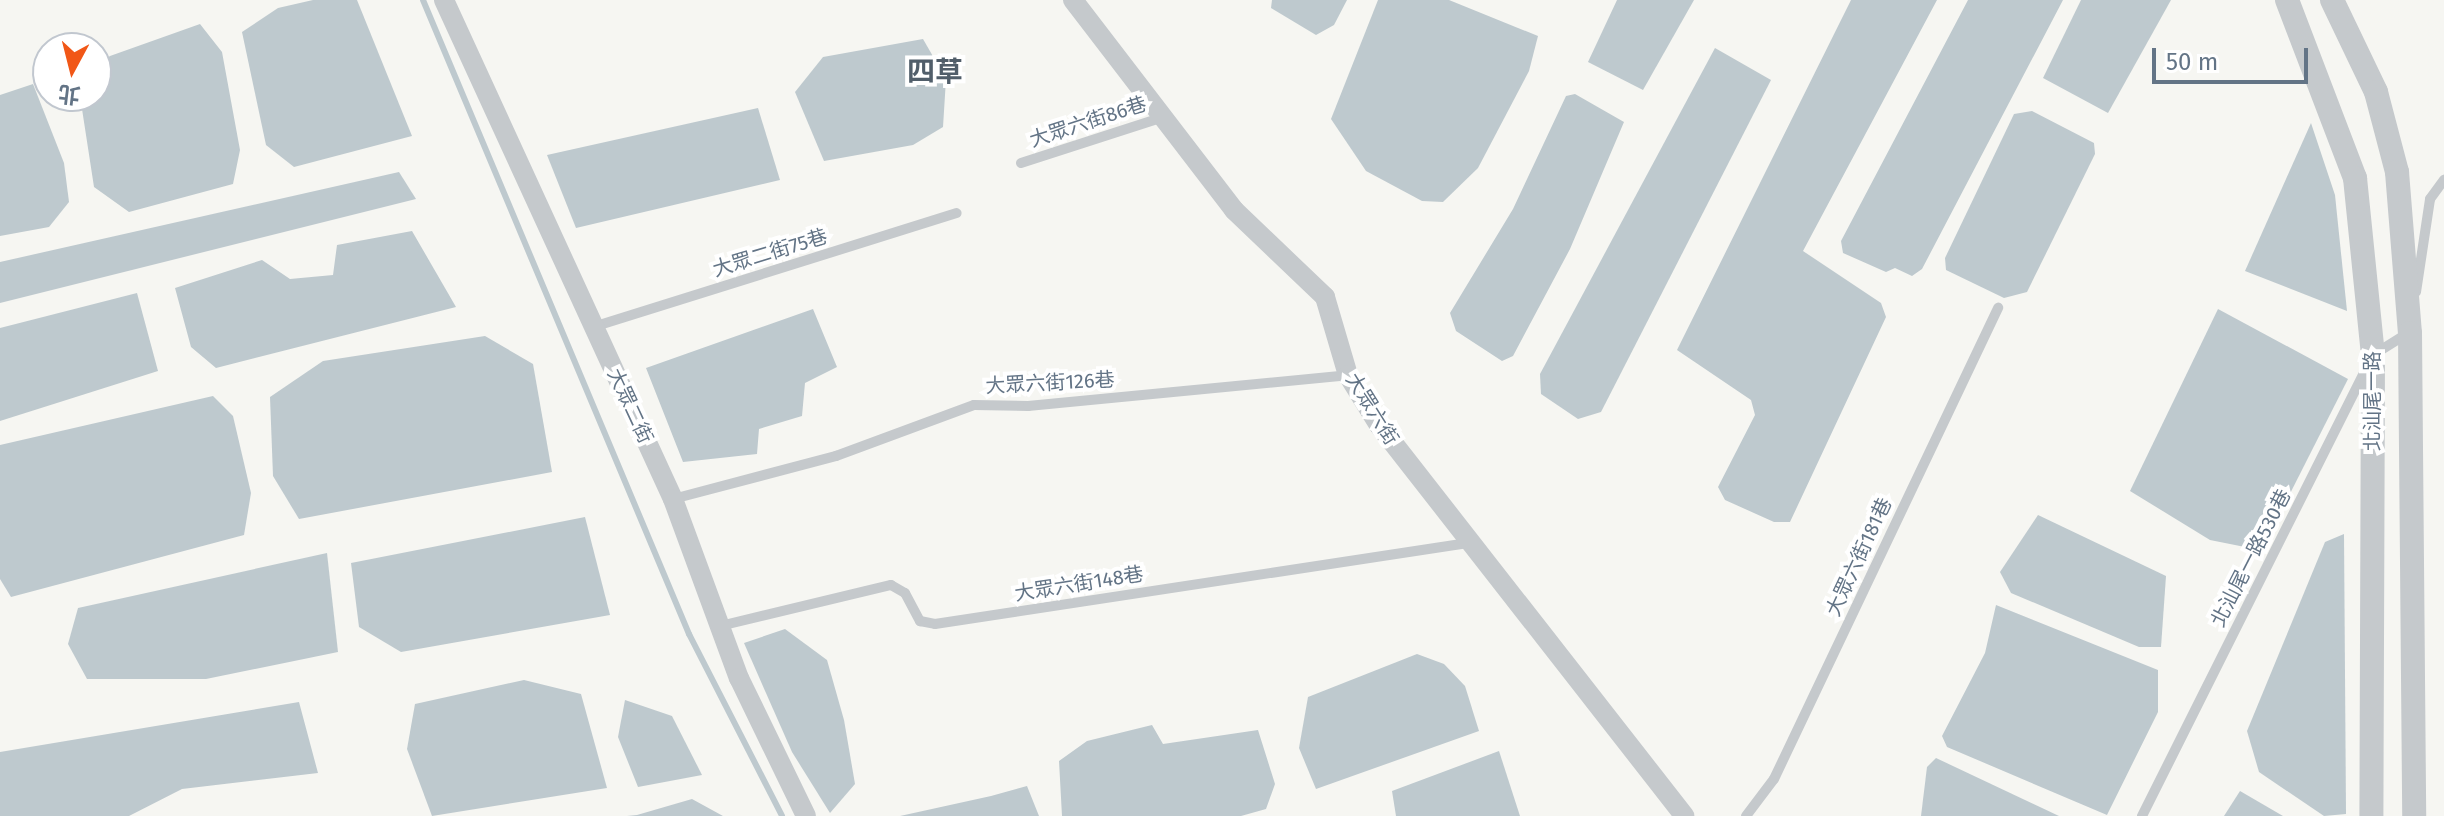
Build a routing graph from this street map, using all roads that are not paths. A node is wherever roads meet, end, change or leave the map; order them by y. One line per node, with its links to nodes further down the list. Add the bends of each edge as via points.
1 (444, 0): 10 (street, 大眾二街)
2 (1073, 0): 5 (street, 大眾六街)
3 (2287, 0): 12 (street, 北汕尾一路, via 2355,178)
4 (2332, 0): 11 (street, 北汕尾一路, via 2376,92 2397,172)
5 (1167, 116): 6 (lane, 大眾六街86巷); 13 (street, 大眾六街, via 1234,210 1325,297)
6 (1021, 163)
7 (2444, 180): 11 (lane, via 2430,199)
8 (957, 213): 10 (lane, 大眾二街75巷)
9 (1998, 308): 19 (lane, 大眾六街181巷, via 1774,779)
10 (593, 327): 14 (street, 大眾二街)
11 (2410, 333): 12 (lane); 22 (street, 北汕尾一路)
12 (2373, 355): 20 (lane, 北汕尾一路530巷); 21 (street, 北汕尾一路)
13 (1348, 375): 14 (lane, 大眾六街126巷, via 1028,406 974,405 836,456); 15 (street, 大眾六街)
14 (673, 499): 16 (street, 大眾二街)
15 (1468, 543): 16 (lane, 大眾六街148巷, via 935,624 920,621 905,593 891,585); 18 (street, 大眾六街)
16 (718, 626): 17 (street, 大眾二街)
17 (806, 816)
18 (1684, 816)
19 (1746, 816)
20 (2142, 816)
21 (2371, 816)
22 (2414, 816)

